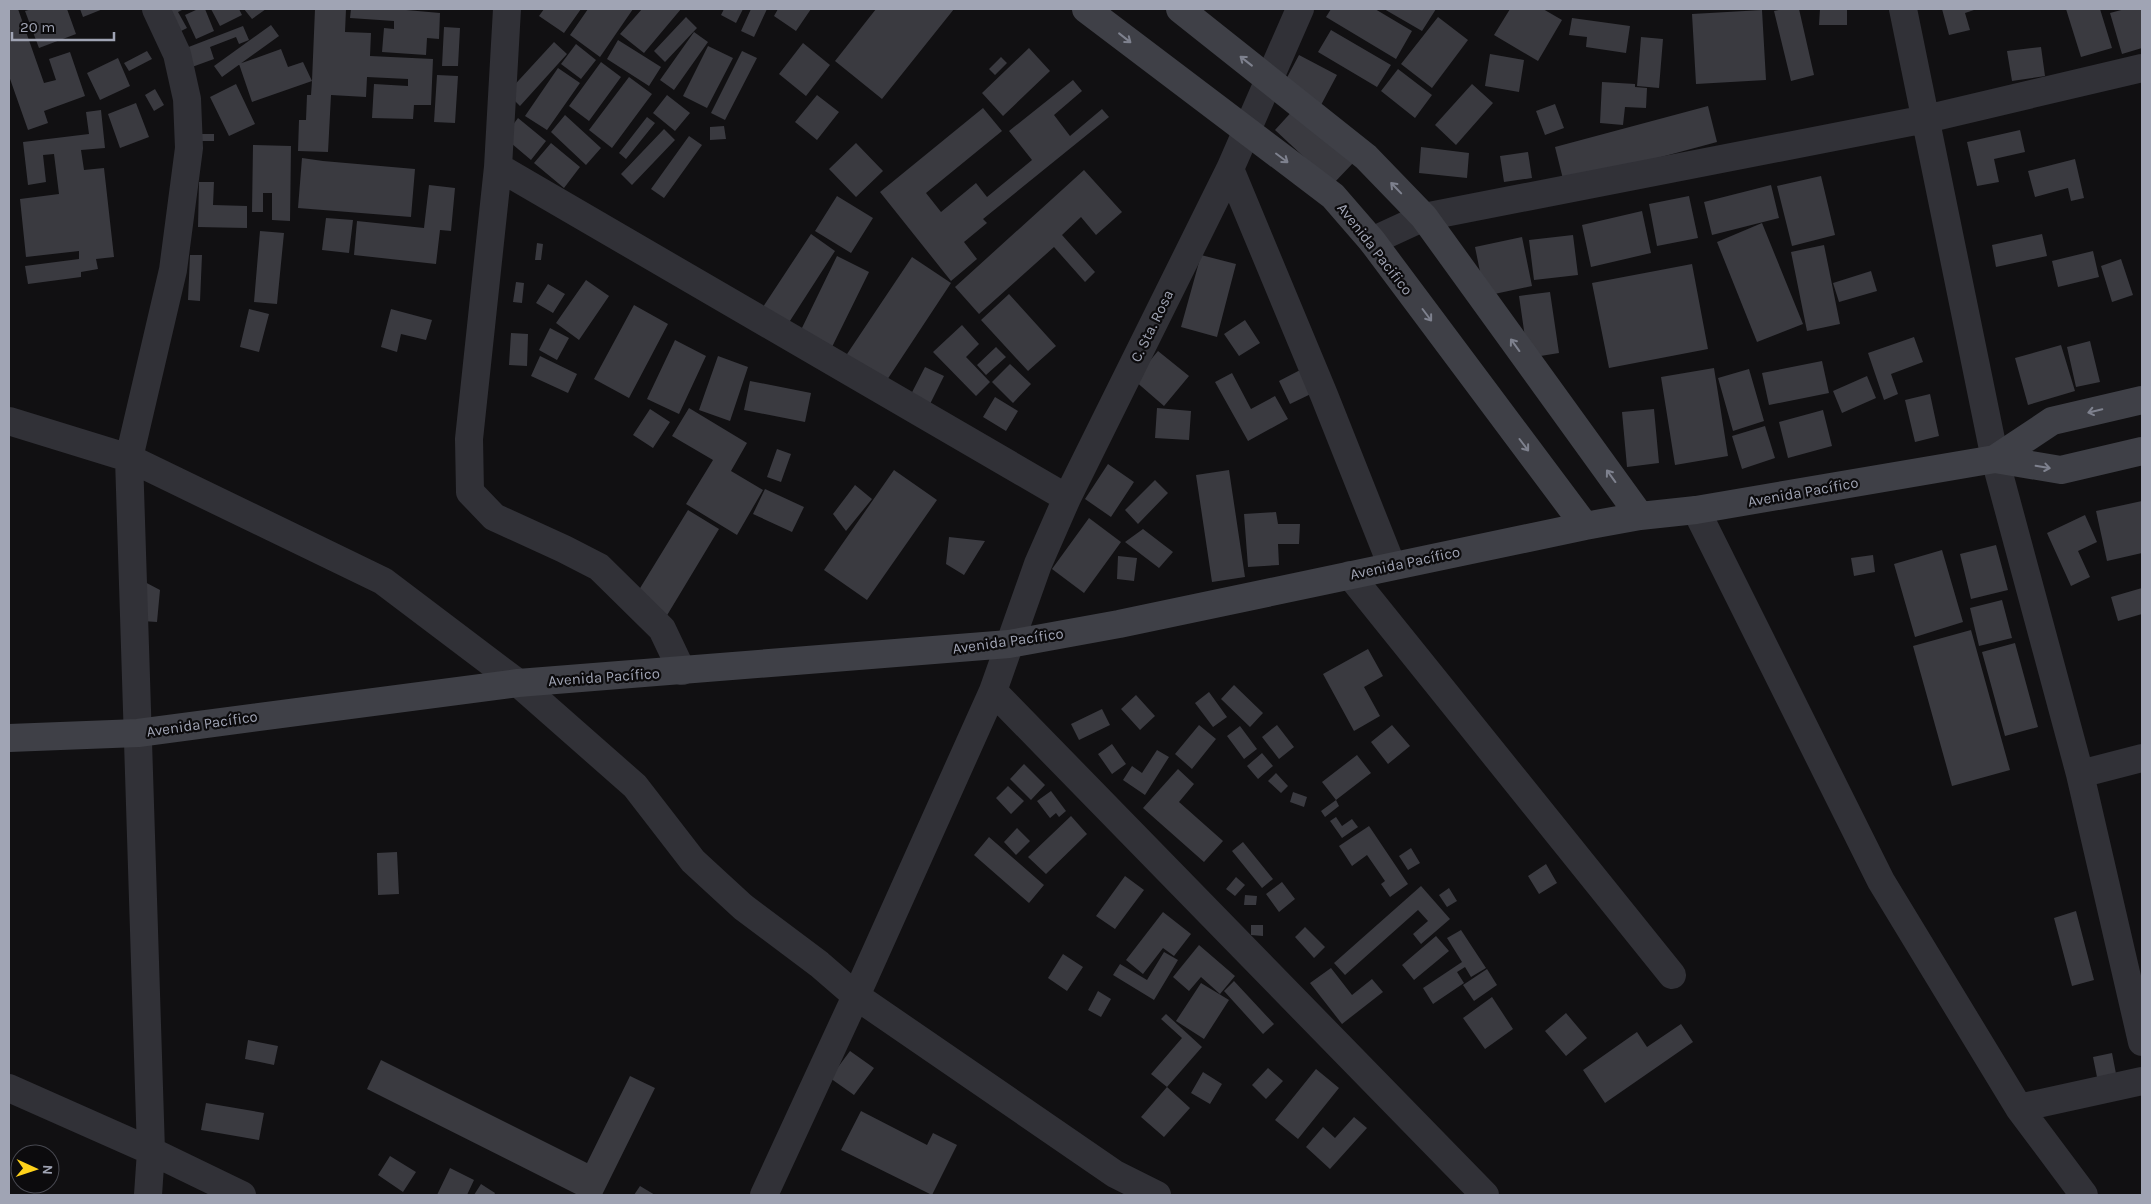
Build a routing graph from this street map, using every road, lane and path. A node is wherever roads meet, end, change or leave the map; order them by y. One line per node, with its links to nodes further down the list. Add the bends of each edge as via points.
1 (156, 9): 18 (street, via 179,63 187,99 189,148 173,270)
2 (507, 9): 11 (street)
3 (1086, 9): 10 (main road, Avenida Pacifico, one-way to 10)
4 (1180, 9): 8 (main road, one-way to 4)
5 (1300, 9): 8 (street, C. Sta. Rosa)
6 (1903, 9): 9 (street)
7 (2142, 68): 9 (street)
8 (1270, 79): 10 (street, C. Sta. Rosa); 13 (main road, one-way to 8, via 1366,157)
9 (1926, 119): 13 (street); 19 (street)
10 (1247, 132): 12 (street, C. Sta. Rosa); 14 (main road, Avenida Pacifico, one-way to 14, via 1333,196)
11 (498, 167): 20 (street); 27 (street, via 468,439 470,492 494,517 599,567 662,629)
12 (1230, 170): 20 (street, C. Sta. Rosa); 24 (street)
13 (1424, 217): 14 (street); 22 (main road, one-way to 13)
14 (1372, 241): 23 (main road, Avenida Pacifico, one-way to 23)
15 (2142, 400): 19 (main road, one-way to 19, via 2052,421)
16 (9, 421): 18 (street)
17 (2142, 451): 19 (main road, one-way to 17, via 2061,470)
18 (129, 458): 28 (street, via 384,581); 30 (street)
19 (1994, 459): 21 (main road, Avenida Pacífico); 33 (street)
20 (1067, 498): 26 (street, C. Sta. Rosa, via 1038,564)
21 (1696, 510): 22 (main road, Avenida Pacífico); 39 (street, via 1881,881)
22 (1640, 516): 23 (main road, Avenida Pacífico)
23 (1585, 526): 24 (main road, Avenida Pacífico)
24 (1392, 566): 25 (main road, Avenida Pacífico)
25 (1350, 575): 26 (main road, Avenida Pacífico); 34 (street)
26 (1009, 644): 27 (main road, Avenida Pacífico); 29 (street, C. Sta. Rosa)
27 (682, 671): 28 (main road, Avenida Pacífico)
28 (518, 683): 30 (main road, Avenida Pacífico); 35 (street, via 635,786 700,868 743,907)
29 (993, 691): 35 (street, C. Sta. Rosa); 45 (street)
30 (138, 733): 31 (main road, Avenida Pacífico); 40 (street)
31 (9, 738)
32 (2142, 758): 33 (street)
33 (2080, 774): 36 (street)
34 (1672, 975)
35 (856, 996): 43 (street, C. Sta. Rosa); 44 (street, via 1114,1174)
36 (2142, 1042)
37 (2142, 1081): 39 (street)
38 (9, 1088): 40 (street)
39 (2019, 1108): 46 (street)
40 (150, 1151): 41 (street); 42 (street)
41 (148, 1195)
42 (242, 1195)
43 (764, 1195)
44 (1157, 1195)
45 (1485, 1195)
46 (2084, 1195)

